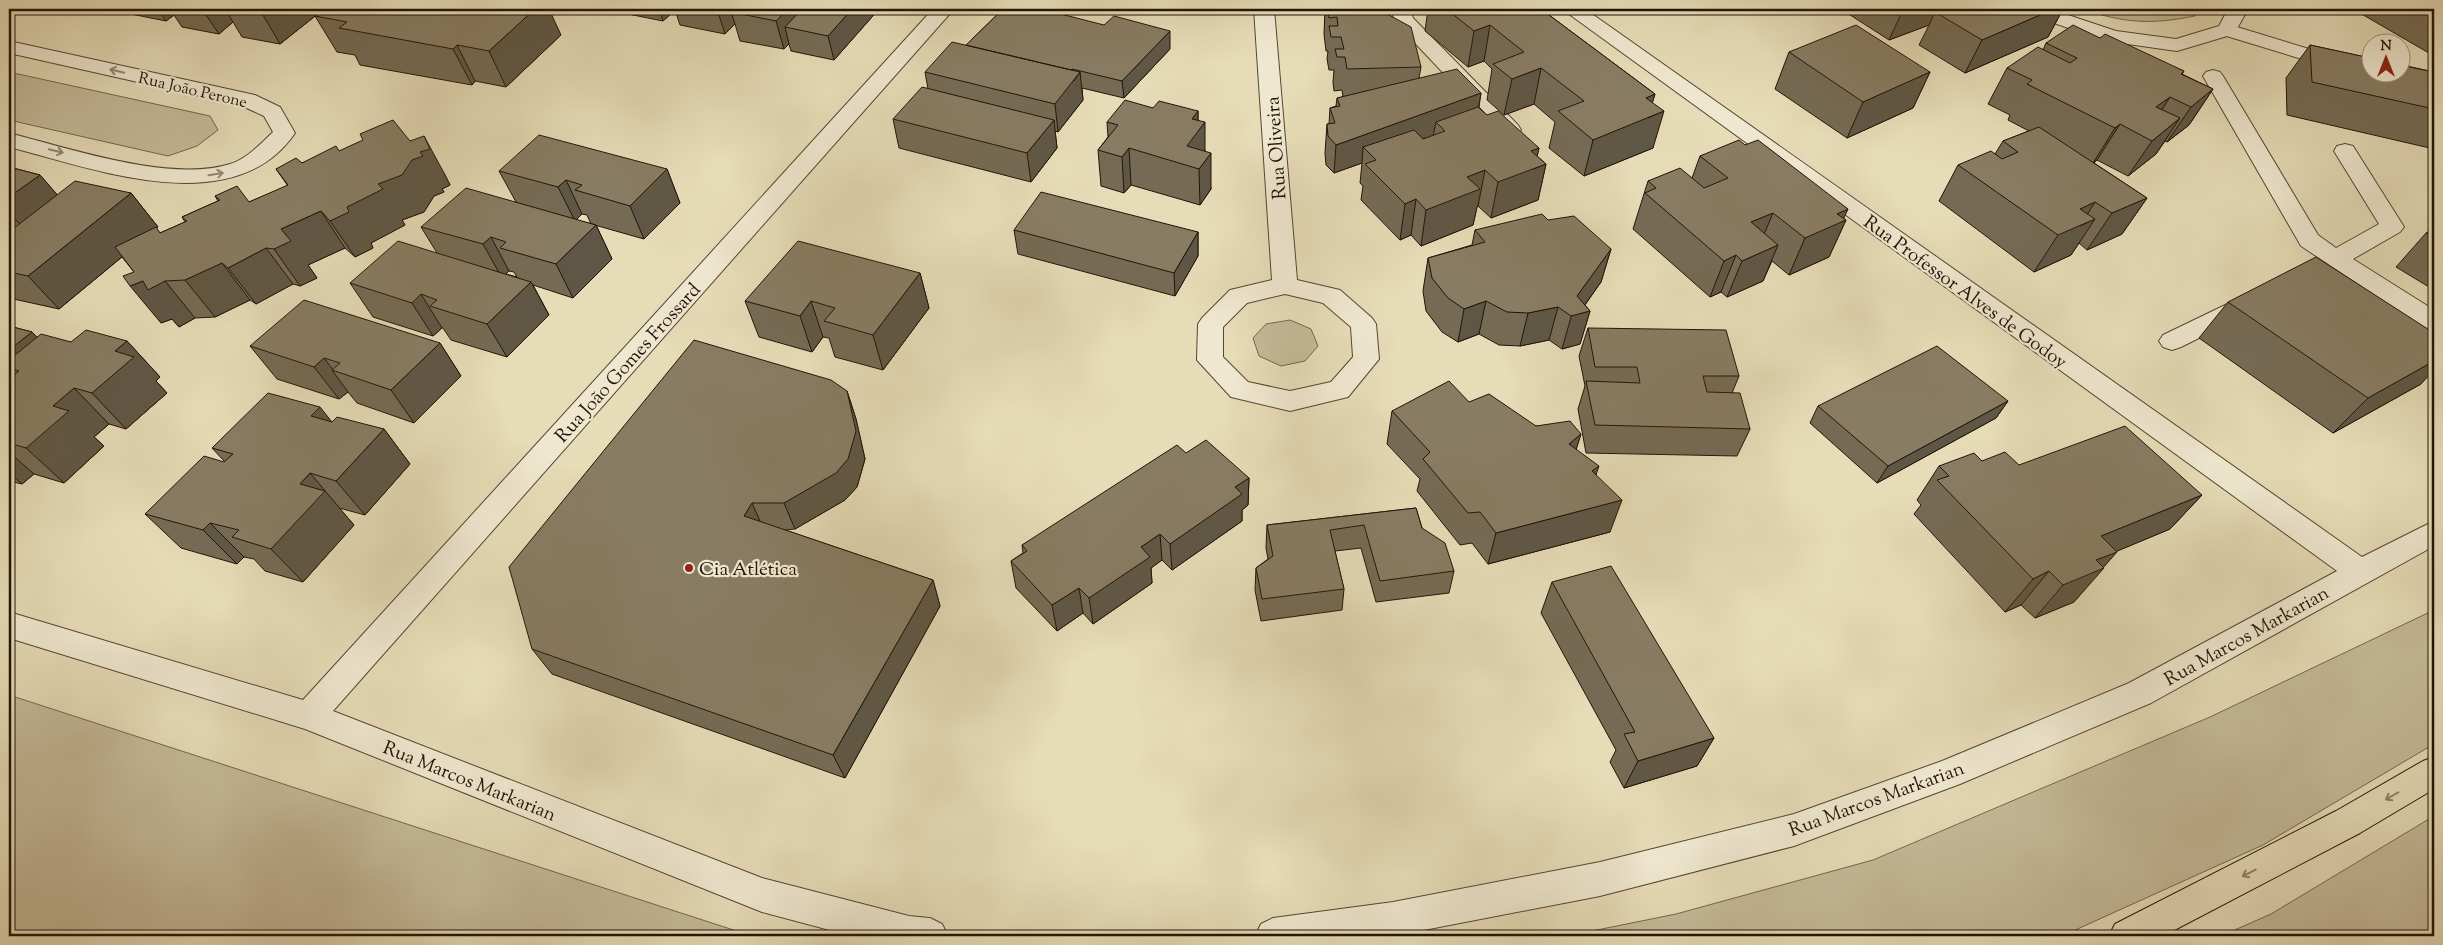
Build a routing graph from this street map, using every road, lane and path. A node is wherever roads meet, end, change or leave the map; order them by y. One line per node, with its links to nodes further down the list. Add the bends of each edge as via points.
1 (944, 9): 22 (street, Rua João Gomes Frossard)
2 (1264, 9): 15 (street, Rua Oliveira)
3 (1400, 9): 11 (street, via 1404,20)
4 (1572, 9): 20 (street, Rua Professor Alves de Godoy)
5 (2032, 9): 7 (street, via 2112,37 2177,45)
6 (2238, 9): 7 (street)
7 (2227, 30): 9 (street)
8 (9, 47): 12 (street, Rua João Perone, one-way to 8, via 153,174 198,176 234,171 261,156 284,132 272,112 247,100)
9 (2356, 70)
10 (2213, 76): 14 (street, via 2309,240)
11 (1510, 130)
12 (9, 140)
13 (2345, 152): 14 (street, via 2392,227)
14 (2335, 259): 17 (street)
15 (1285, 286): 15 (street, via 1331,296 1363,324 1366,359 1339,390 1290,401 1240,390 1210,360 1211,324 1239,296)
16 (2266, 294): 18 (street)
17 (2434, 322)
18 (2172, 341)
19 (2434, 532): 20 (street, Rua Marcos Markarian)
20 (2360, 572): 25 (street, Rua Marcos Markarian, via 2140,693 1949,773 1794,830 1600,879 1393,918)
21 (9, 625): 22 (street, Rua Marcos Markarian)
22 (309, 716): 24 (street, Rua Marcos Markarian, via 762,895 909,934)
23 (2434, 772): 26 (highway, one-way to 26, via 2348,822)
24 (930, 936)
25 (1273, 936)
26 (2127, 936)

